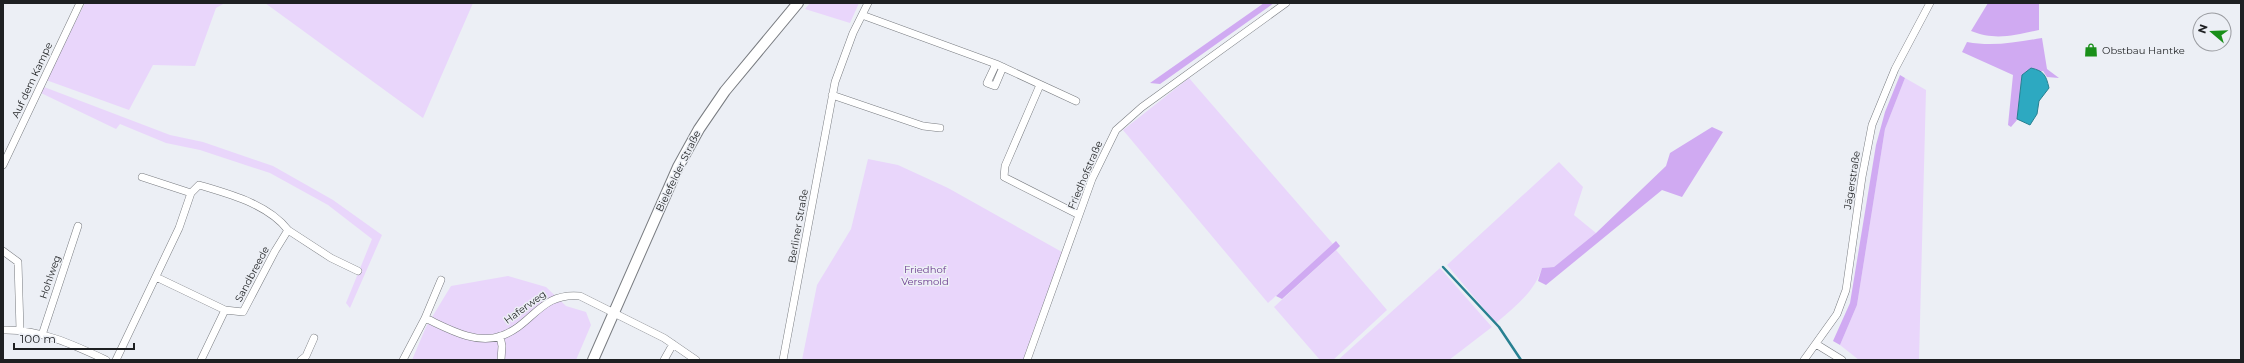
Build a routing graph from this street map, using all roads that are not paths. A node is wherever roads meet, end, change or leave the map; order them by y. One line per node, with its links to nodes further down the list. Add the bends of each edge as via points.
1 (80, 3): 13 (street, Auf dem Kampe)
2 (798, 3): 24 (main road, Bielefelder Straße, via 724,91 699,129 678,167)
3 (868, 3): 6 (street, Berliner Straße)
4 (1286, 3): 16 (street, Friedhofstraße, via 1142,107 1116,130 1101,158)
5 (1930, 3): 32 (street, Jägerstraße, via 1895,69 1872,125 1846,290 1837,314)
6 (862, 15): 7 (street); 10 (street, Berliner Straße, via 840,64)
7 (996, 64): 8 (street); 8 (street, via 988,83 995,86)
8 (1004, 67): 9 (street)
9 (1040, 85): 11 (street); 16 (street, via 1005,166 1004,178)
10 (832, 95): 12 (street, via 923,126); 42 (street, Berliner Straße)
11 (1076, 102)
12 (940, 128)
13 (3, 165)
14 (142, 177): 15 (street)
15 (192, 193): 18 (street, via 199,185 228,193 281,221); 21 (street)
16 (1079, 215): 43 (street, Friedhofstraße)
17 (78, 226): 28 (street, Hohlweg)
18 (288, 230): 20 (street, via 330,258); 23 (street, Sandbreede, via 243,312)
19 (3, 251): 27 (street, via 18,262)
20 (358, 271)
21 (156, 277): 23 (street, Sandbreede); 34 (street)
22 (441, 280): 25 (street)
23 (225, 310): 35 (street, Sandbreede)
24 (612, 312): 29 (street, Haferweg, via 580,296 555,298); 31 (street, Haferweg); 39 (main road, Bielefelder Straße)
25 (425, 318): 29 (street, Haferweg, via 464,335); 37 (street)
26 (3, 330): 27 (street)
27 (20, 330): 28 (street)
28 (42, 335): 33 (street, via 63,341)
29 (500, 336): 38 (street)
30 (314, 338): 36 (street, via 306,356)
31 (673, 344): 40 (street); 41 (street, Haferweg)
32 (1816, 344): 44 (street, Jägerstraße); 45 (street)
33 (106, 360)
34 (116, 360)
35 (202, 360)
36 (301, 360)
37 (403, 360)
38 (501, 360)
39 (593, 360)
40 (664, 360)
41 (696, 360)
42 (784, 360)
43 (1027, 360)
44 (1804, 360)
45 (1842, 360)

